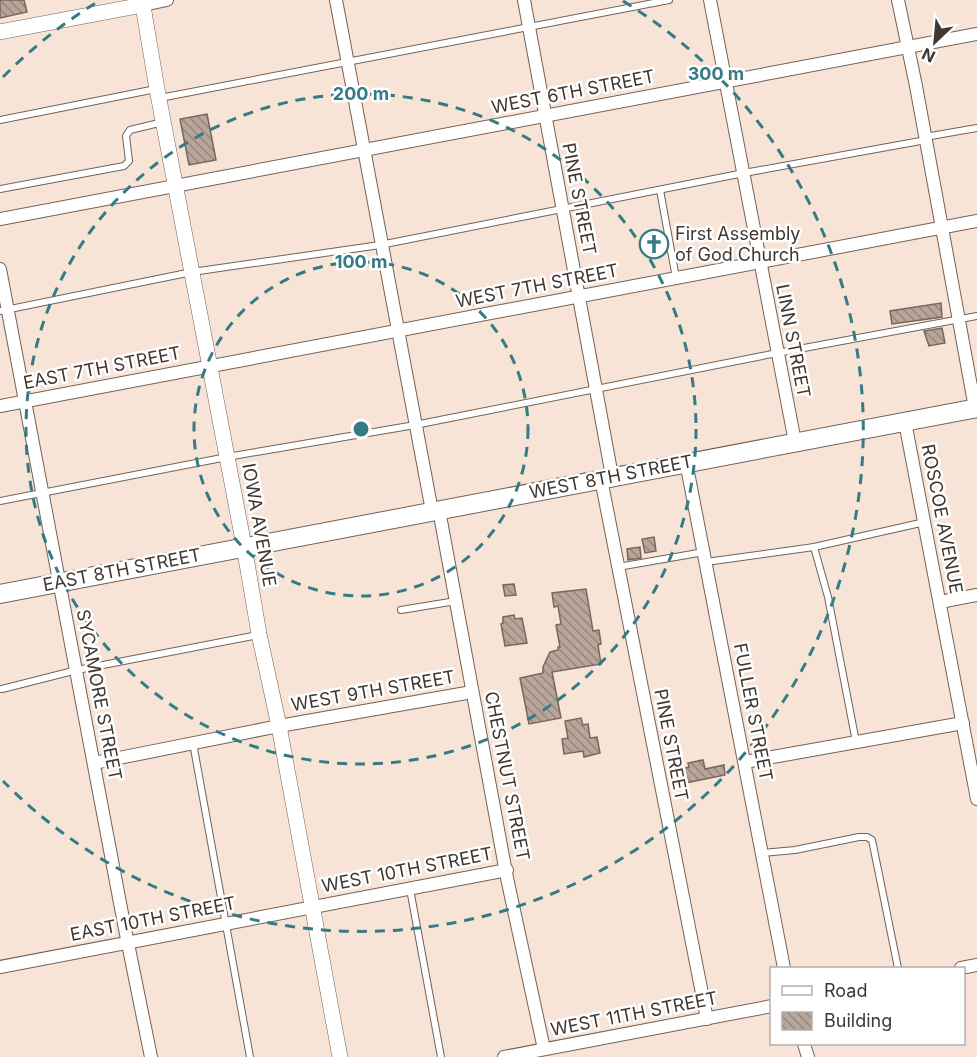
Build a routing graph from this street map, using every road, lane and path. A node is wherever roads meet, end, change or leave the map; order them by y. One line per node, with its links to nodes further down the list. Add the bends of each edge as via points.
1 (167, 0): 7 (street)
2 (336, 0): 12 (street, CHESTNUT STREET)
3 (524, 0): 8 (street, PINE STREET)
4 (669, 0): 8 (lane)
5 (710, 0): 13 (street, LINN STREET)
6 (898, 0): 11 (street)
7 (142, 2): 9 (street); 14 (street, IOWA AVENUE)
8 (528, 28): 12 (lane); 15 (street, PINE STREET)
9 (0, 32)
10 (977, 34): 11 (street, WEST 6TH STREET)
11 (907, 47): 13 (street, WEST 6TH STREET); 19 (street)
12 (347, 63): 14 (lane); 20 (street, CHESTNUT STREET)
13 (726, 81): 15 (street, WEST 6TH STREET); 21 (street, LINN STREET)
14 (158, 94): 16 (lane); 17 (street, IOWA AVENUE)
15 (546, 116): 20 (street, WEST 6TH STREET); 25 (street, PINE STREET)
16 (0, 120)
17 (164, 122): 22 (street, IOWA AVENUE); 23 (lane, via 130,130 126,136 129,161 124,166)
18 (977, 128): 19 (lane)
19 (925, 139): 21 (lane); 28 (street)
20 (364, 151): 22 (street, WEST 6TH STREET); 29 (street, CHESTNUT STREET)
21 (744, 173): 24 (lane); 30 (street, LINN STREET)
22 (177, 185): 26 (street, WEST 6TH STREET); 32 (street, IOWA AVENUE)
23 (0, 189)
24 (660, 190): 25 (lane); 33 (lane)
25 (563, 208): 29 (lane); 34 (street, PINE STREET)
26 (0, 219)
27 (977, 221): 28 (street, WEST 7TH STREET)
28 (942, 227): 30 (street, WEST 7TH STREET); 37 (street)
29 (380, 245): 32 (lane); 38 (street, CHESTNUT STREET)
30 (759, 262): 33 (street, WEST 7TH STREET); 39 (street, LINN STREET)
31 (0, 269): 35 (street, SYCAMORE STREET)
32 (192, 272): 35 (lane); 40 (street, IOWA AVENUE)
33 (676, 278): 34 (street, WEST 7TH STREET)
34 (579, 296): 38 (street, WEST 7TH STREET); 41 (street, PINE STREET)
35 (4, 310): 42 (street, SYCAMORE STREET)
36 (977, 316): 37 (lane)
37 (959, 320): 39 (lane); 44 (street)
38 (398, 330): 40 (street, WEST 7TH STREET); 46 (street, CHESTNUT STREET)
39 (777, 353): 41 (lane); 47 (street, LINN STREET)
40 (210, 366): 42 (street, EAST 7TH STREET); 48 (street, IOWA AVENUE)
41 (597, 390): 46 (lane); 50 (street, PINE STREET)
42 (25, 401): 43 (street, EAST 7TH STREET); 51 (street, SYCAMORE STREET)
43 (0, 406)
44 (976, 408): 45 (main road, WEST 8TH STREET)
45 (905, 422): 47 (main road, WEST 8TH STREET); 54 (street, ROSCOE AVENUE)
46 (415, 425): 48 (lane); 53 (street, CHESTNUT STREET)
47 (795, 442): 49 (main road, WEST 8TH STREET)
48 (227, 457): 51 (lane); 55 (street, IOWA AVENUE)
49 (686, 462): 50 (main road, WEST 8TH STREET); 57 (street, FULLER STREET)
50 (607, 477): 53 (main road, WEST 8TH STREET); 58 (street, PINE STREET)
51 (44, 493): 52 (lane); 59 (street, SYCAMORE STREET)
52 (0, 501)
53 (436, 510): 55 (main road, WEST 8TH STREET); 62 (street, CHESTNUT STREET)
54 (925, 522): 56 (lane); 63 (street, ROSCOE AVENUE)
55 (244, 546): 59 (main road, EAST 8TH STREET); 65 (street, IOWA AVENUE)
56 (814, 547): 57 (lane); 71 (lane, via 828,597)
57 (705, 557): 58 (lane); 73 (street, FULLER STREET)
58 (618, 567): 86 (street, PINE STREET)
59 (59, 581): 60 (main road, EAST 8TH STREET); 66 (street, SYCAMORE STREET)
60 (0, 594)
61 (977, 596): 63 (street)
62 (456, 600): 64 (lane); 68 (street, CHESTNUT STREET)
63 (940, 602): 69 (street, ROSCOE AVENUE)
64 (401, 610)
65 (259, 634): 66 (lane); 70 (street, IOWA AVENUE)
66 (77, 670): 67 (lane); 74 (street, SYCAMORE STREET)
67 (2, 689)
68 (472, 692): 70 (street, WEST 9TH STREET); 77 (street, CHESTNUT STREET)
69 (963, 723): 71 (street); 75 (street, ROSCOE AVENUE)
70 (279, 726): 72 (street, WEST 9TH STREET); 79 (street, IOWA AVENUE)
71 (856, 742): 73 (street)
72 (193, 743): 74 (street, WEST 9TH STREET); 80 (lane)
73 (746, 762): 76 (street, FULLER STREET)
74 (94, 763): 81 (street, SYCAMORE STREET)
75 (977, 799)
76 (762, 853): 83 (street, FULLER STREET); 84 (lane, via 859,837 872,840)
77 (507, 870): 78 (street, WEST 10TH STREET); 87 (street, CHESTNUT STREET)
78 (410, 888): 79 (street, WEST 10TH STREET); 91 (lane)
79 (314, 906): 80 (street, EAST 10TH STREET); 90 (street, IOWA AVENUE)
80 (225, 924): 81 (street, EAST 10TH STREET); 89 (lane)
81 (129, 943): 82 (street, EAST 10TH STREET); 88 (street, SYCAMORE STREET)
82 (0, 967)
83 (784, 967)
84 (898, 967)
85 (770, 1006): 86 (street, WEST 11TH STREET)
86 (706, 1019): 87 (street, WEST 11TH STREET)
87 (544, 1049): 92 (street, WEST 11TH STREET)
88 (151, 1057)
89 (250, 1057)
90 (340, 1057)
91 (441, 1057)
92 (504, 1057)

